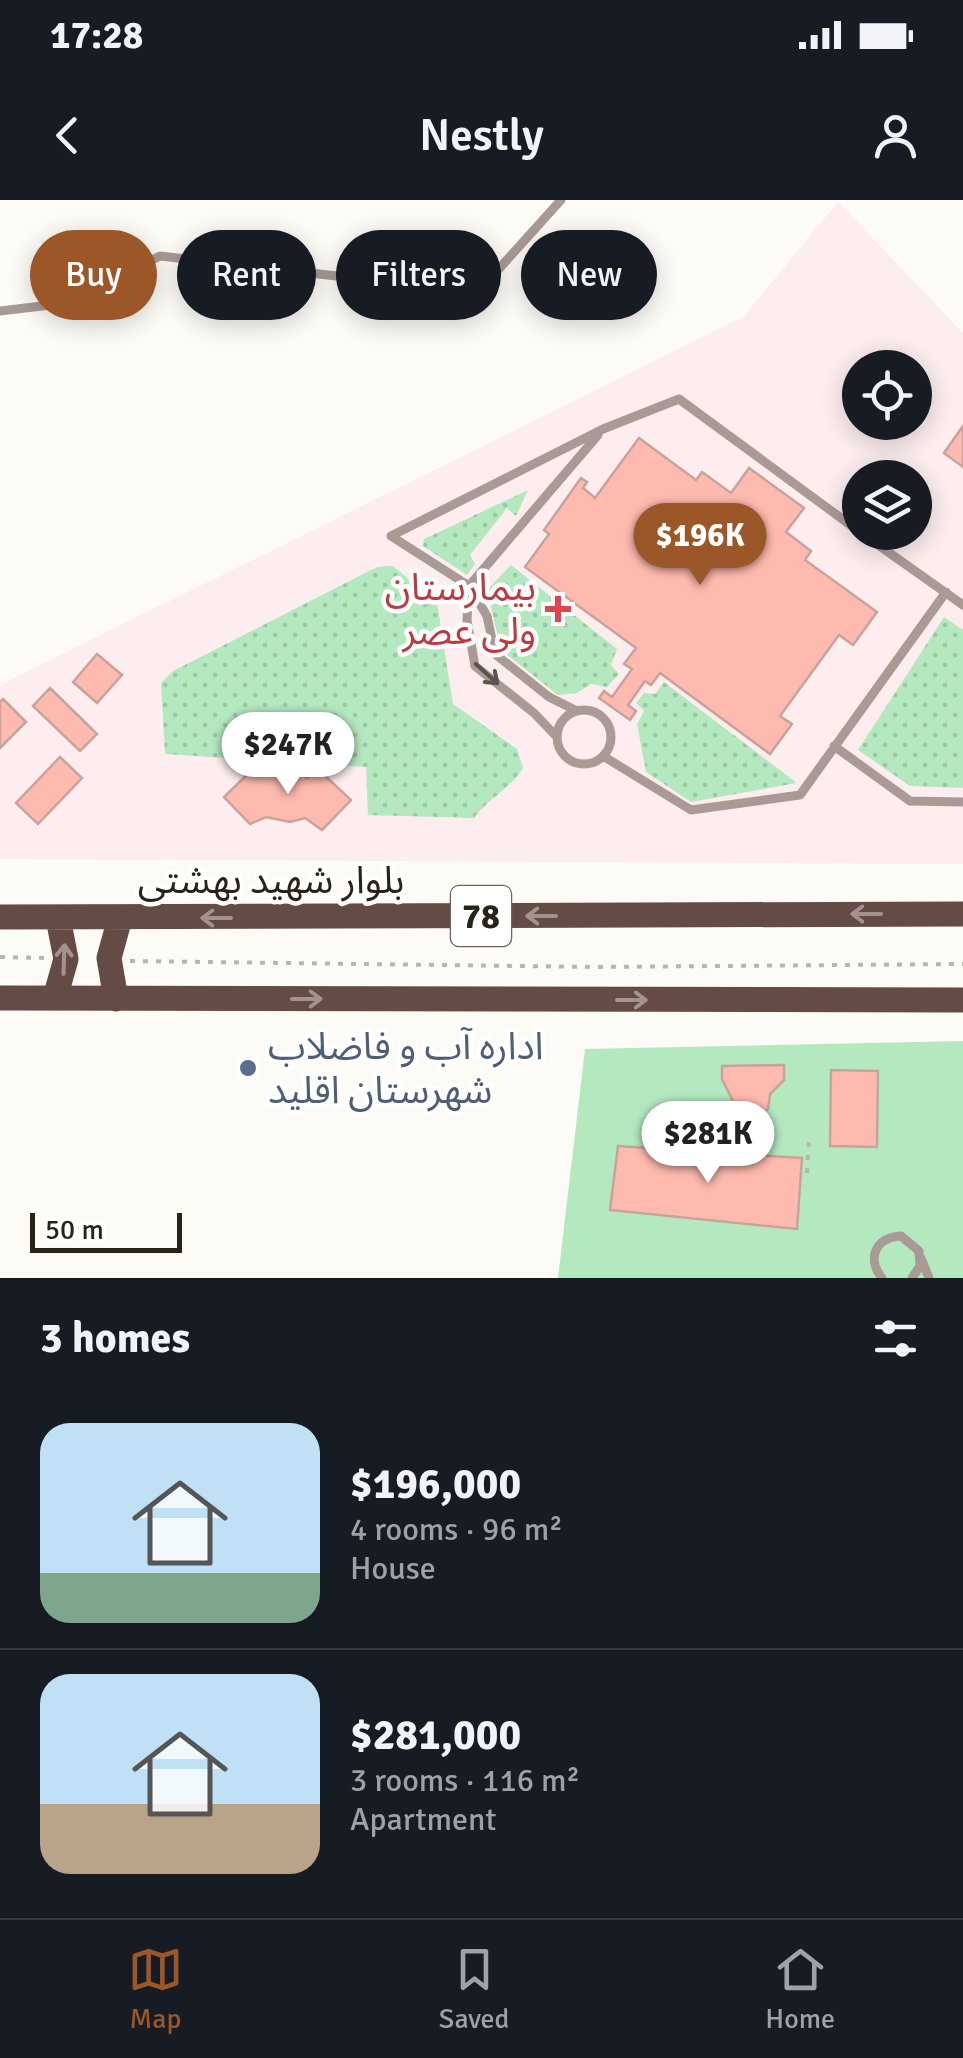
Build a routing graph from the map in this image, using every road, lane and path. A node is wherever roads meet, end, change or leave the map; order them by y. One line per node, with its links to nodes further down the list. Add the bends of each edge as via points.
1 (561, 200): 2 (lane, via 478,292 160,256 67,303)
2 (0, 311)
3 (604, 430): 4 (lane, via 680,399); 6 (lane); 6 (lane, via 391,536)
4 (842, 519)
5 (886, 550): 7 (lane)
6 (469, 586): 9 (lane, via 487,616 495,654); 10 (lane, one-way to 10, via 475,666)
7 (946, 592): 8 (lane); 11 (lane)
8 (963, 605)
9 (578, 711): 10 (lane, via 563,721); 12 (lane, via 595,712 608,724 611,741)
10 (557, 738): 12 (lane, via 563,754 578,764)
11 (834, 746): 12 (lane, via 800,794 691,810); 13 (lane, via 910,800)
12 (603, 756)
13 (963, 802)
14 (963, 914): 17 (main road, بلوار شهید بهشتی / 78, one-way to 17)
15 (0, 917): 16 (main road, بلوار شهید بهشتی / 78)
16 (58, 918): 17 (main road, بلوار شهید بهشتی / 78); 20 (main road)
17 (120, 918): 19 (main road)
18 (0, 957): 20 (path)
19 (109, 958): 21 (path, via 595,967); 24 (main road)
20 (66, 959): 23 (main road)
21 (963, 964)
22 (0, 998): 23 (main road, 78)
23 (54, 998): 24 (main road, 78)
24 (116, 999): 25 (main road, 78, one-way to 25)
25 (963, 1000)
26 (809, 1139): 27 (path)
27 (807, 1173)
28 (921, 1258): 29 (lane, via 909,1239 886,1238 873,1258); 30 (lane); 31 (lane)
29 (882, 1278)
30 (912, 1278)
31 (929, 1278)

